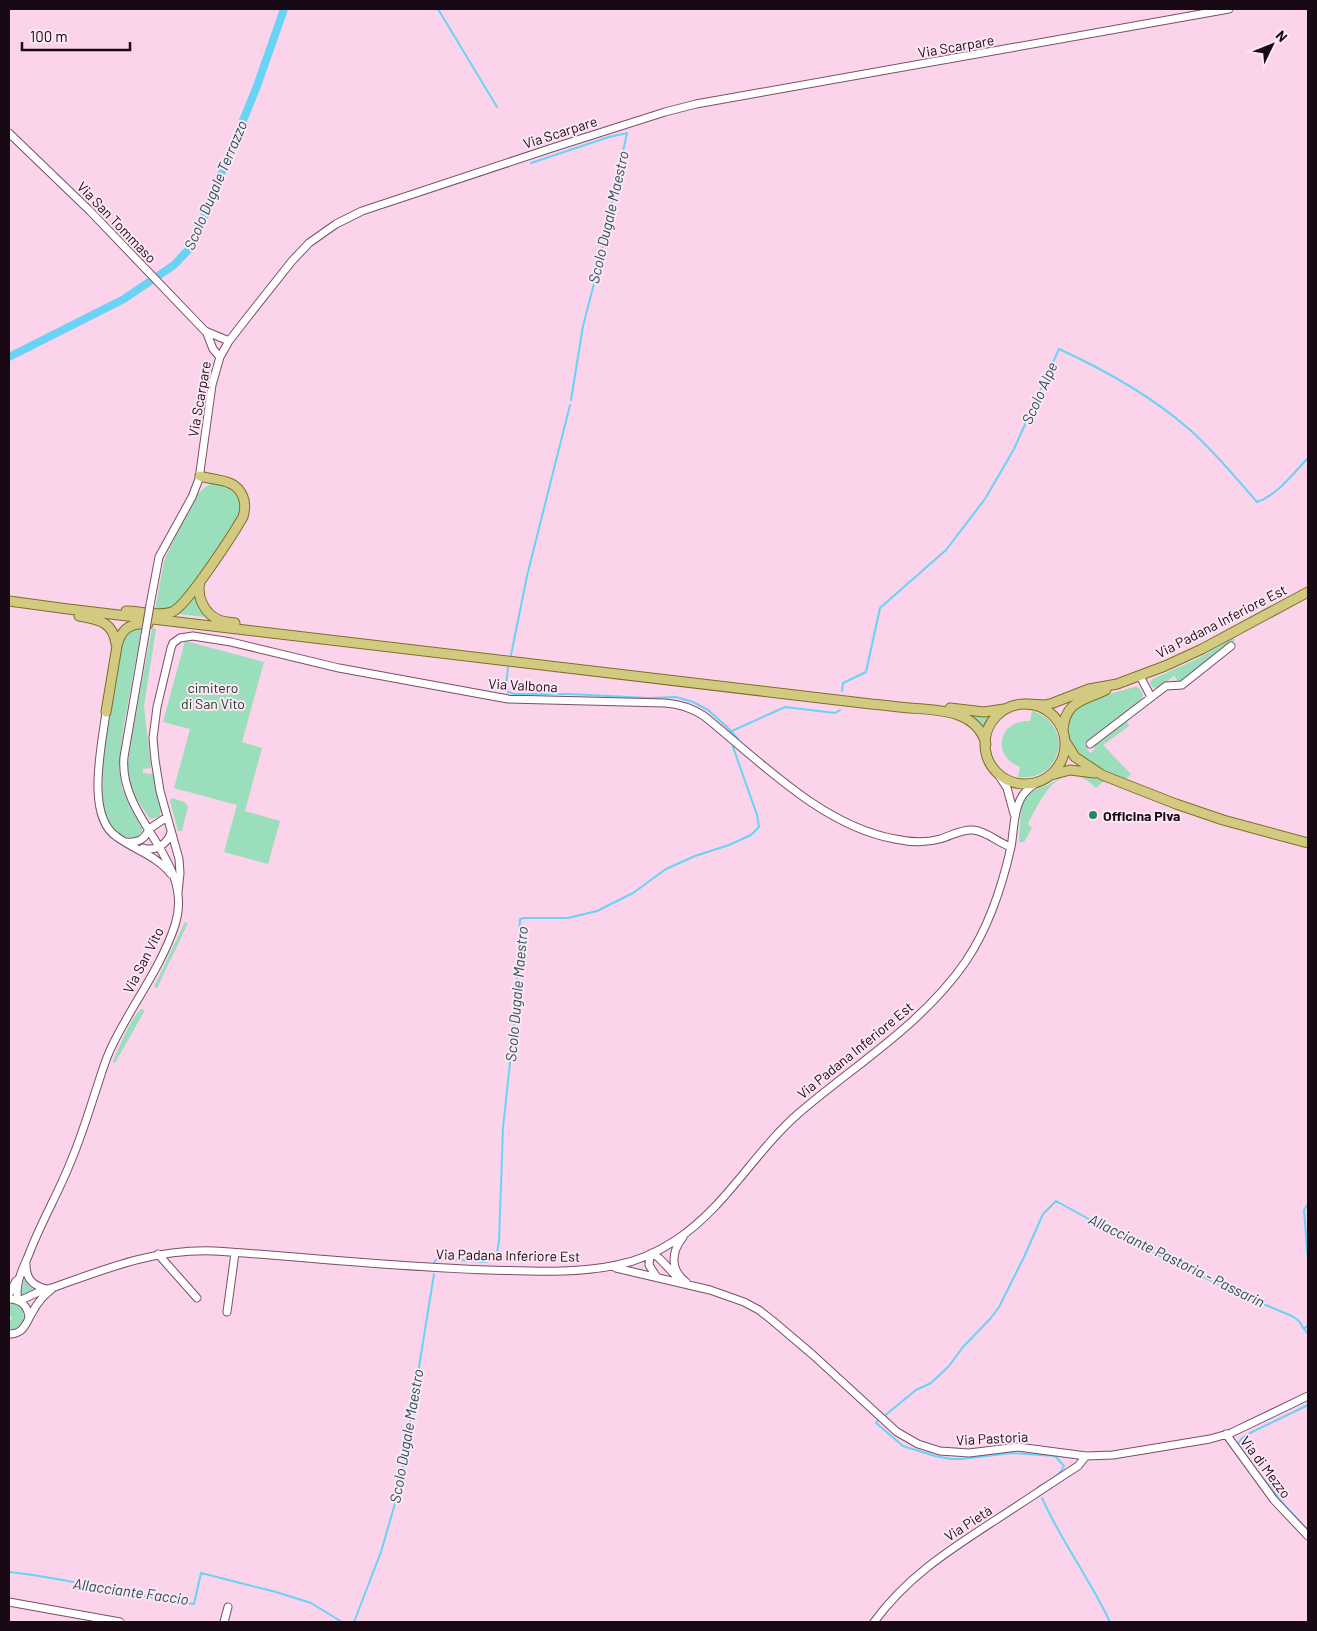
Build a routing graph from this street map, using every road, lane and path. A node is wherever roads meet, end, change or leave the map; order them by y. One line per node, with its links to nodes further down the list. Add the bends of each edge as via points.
1 (1229, 9): 4 (street, Via Scarpare, via 708,101 524,157 362,211 327,229 292,261)
2 (9, 133): 3 (street, Via San Tommaso)
3 (205, 331): 4 (street, Via San Tommaso); 5 (street, Via San Tommaso)
4 (229, 341): 5 (street, Via Scarpare)
5 (220, 357): 6 (street, Via Scarpare, via 212,385)
6 (200, 476): 7 (main road, via 233,484 241,492 245,505 240,521); 14 (street, Via Scarpare, bridge, via 159,557)
7 (201, 580): 11 (main road, via 181,606 166,613); 13 (main road, via 201,601 214,617)
8 (1308, 592): 17 (main road, Via Padana Inferiore Est, via 1202,649)
9 (9, 601): 10 (main road)
10 (37, 606): 11 (main road); 15 (main road, via 100,621 112,631)
11 (68, 609): 12 (main road)
12 (231, 628): 13 (main road); 15 (main road, via 136,624 124,631)
13 (283, 634): 22 (main road)
14 (145, 635): 33 (street, Via San Vito, via 123,770 130,796)
15 (117, 646): 23 (main road)
16 (1231, 646): 19 (street, via 1182,684 1168,685)
17 (1140, 676): 18 (main road, Via Padana Inferiore Est); 19 (street)
18 (1117, 684): 20 (main road, Via Padana Inferiore Est, via 1049,704); 24 (main road, Via Padana Inferiore Est, via 1074,704 1066,715)
19 (1152, 697): 26 (street)
20 (1027, 704): 21 (main road); 24 (main road, via 1049,712 1058,721)
21 (1010, 707): 22 (main road, via 984,712); 25 (main road, via 992,722)
22 (930, 709): 25 (main road, via 967,718 980,729)
23 (106, 712): 35 (street, via 100,766 100,809 106,827)
24 (1064, 736): 28 (main road, via 1075,757); 29 (main road, via 1065,749 1061,761)
25 (986, 744): 27 (main road, via 988,758)
26 (1090, 744)
27 (996, 771): 30 (main road, via 1015,782); 31 (street, Via Padana Inferiore Est, via 1007,788)
28 (1102, 775): 29 (main road, via 1070,770); 36 (main road, via 1223,820)
29 (1049, 776): 30 (main road)
30 (1039, 781): 31 (street, Via Padana Inferiore Est, via 1022,795)
31 (1015, 817): 38 (street, Via Padana Inferiore Est)
32 (167, 818): 33 (street); 34 (street, Via Valbona); 38 (street, Via Valbona, via 155,760 154,726 172,645 180,638 193,636 339,668 501,698 680,705 700,713 810,801 856,827 894,839 920,841 976,830)
33 (149, 829): 35 (street, via 140,841); 37 (street, Via San Vito)
34 (171, 830): 37 (street, via 168,839); 40 (street, Via Valbona, via 180,867)
35 (126, 842): 37 (street, via 146,849); 39 (street, via 160,862)
36 (1308, 843)
37 (159, 847): 39 (street, Via San Vito)
38 (1011, 847): 41 (street, Via Padana Inferiore Est, via 986,924 971,953 945,989 916,1018 790,1122)
39 (176, 880): 40 (street, Via San Vito)
40 (178, 893): 45 (street, Via San Vito, via 177,918 169,942 111,1048 71,1161)
41 (691, 1229): 44 (street, Via Padana Inferiore Est); 49 (street, via 679,1243 674,1257 676,1270)
42 (235, 1253): 43 (street, Via Padana Inferiore Est, via 196,1251); 46 (street, Via Padana Inferiore Est, via 444,1268 558,1271); 55 (street)
43 (158, 1254): 50 (street, Via Padana Inferiore Est); 52 (street)
44 (651, 1254): 46 (street, Via Padana Inferiore Est); 48 (street, via 650,1268); 49 (street, Via Pastoria)
45 (26, 1261): 47 (street, Via San Vito); 50 (street, via 30,1280)
46 (604, 1267): 48 (street, Via Pastoria)
47 (20, 1274): 51 (street, Via San Vito); 54 (street, Via San Vito)
48 (660, 1277): 49 (street, Via Pastoria)
49 (689, 1283): 60 (street, Via Pastoria, via 758,1310 907,1439 935,1450 958,1453 1018,1447)
50 (49, 1289): 54 (street, Via Padana Inferiore Est); 56 (street)
51 (9, 1294)
52 (198, 1298)
53 (9, 1299): 54 (street)
54 (19, 1301): 56 (street, via 28,1311)
55 (227, 1312)
56 (28, 1321): 57 (street, via 21,1331)
57 (10, 1335)
58 (1308, 1396): 59 (street, Via Pastoria)
59 (1226, 1434): 60 (street, Via Pastoria, via 1113,1455); 61 (street, Via di Mezzo, via 1274,1500)
60 (1086, 1456): 68 (street, Via Pietà, via 1078,1466 933,1561 907,1584)
61 (1308, 1536)
62 (9, 1602): 64 (street)
63 (228, 1607): 67 (street)
64 (68, 1613): 65 (street); 66 (street)
65 (67, 1621)
66 (120, 1622)
67 (224, 1622)
68 (874, 1622)

